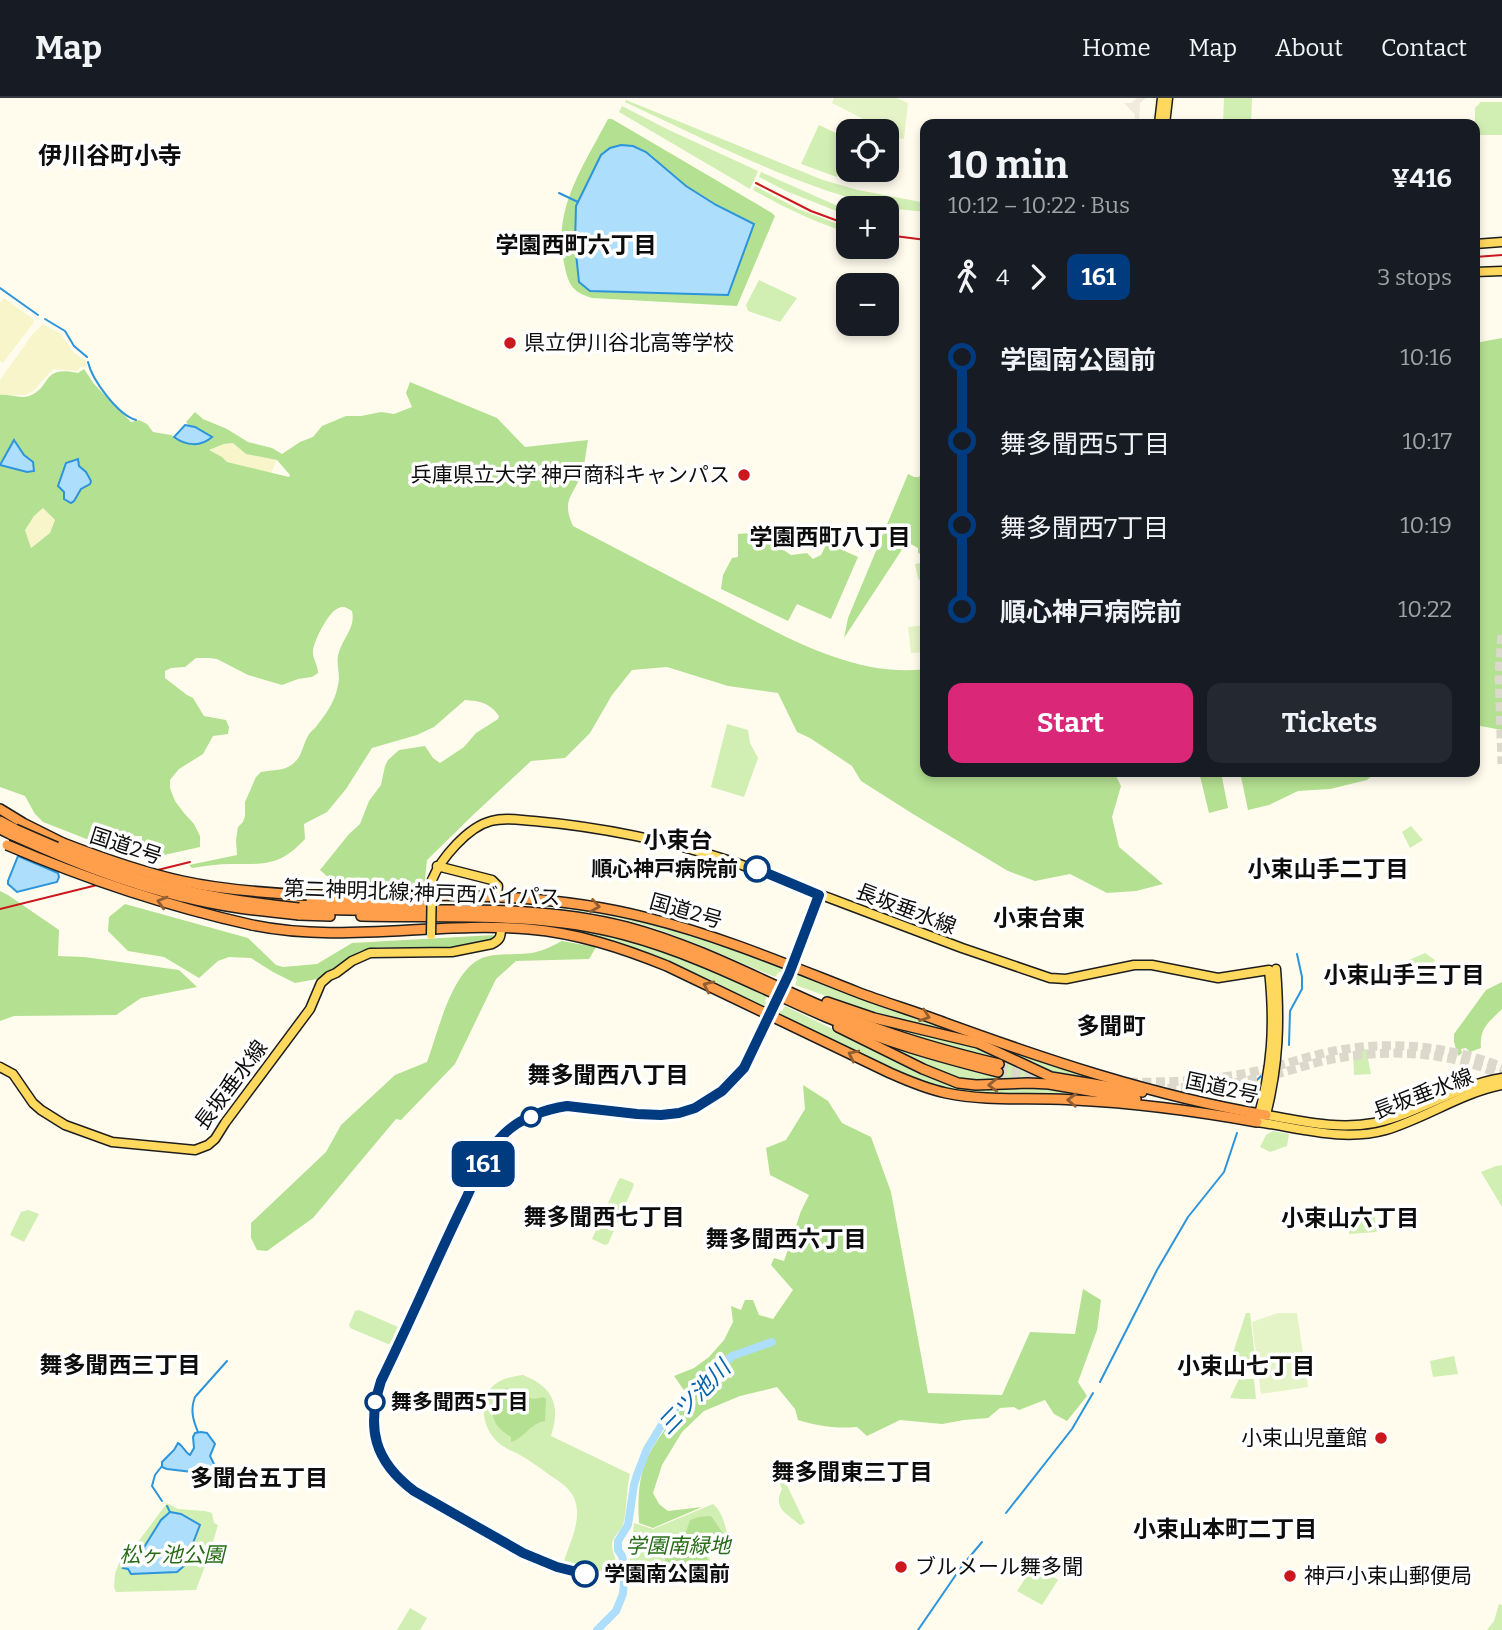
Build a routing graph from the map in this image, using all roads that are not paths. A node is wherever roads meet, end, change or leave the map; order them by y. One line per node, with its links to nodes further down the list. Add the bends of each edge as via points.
1 (1162, 98): 3 (main road)
2 (1168, 98): 4 (main road)
3 (1159, 119)
4 (1165, 119)
5 (1502, 242): 6 (main road)
6 (1480, 244)
7 (1502, 271): 8 (main road)
8 (1480, 272)
9 (0, 809): 16 (highway, 国道2号, bridge, via 108,861 184,882)
10 (0, 821): 12 (highway, 第二神明北線;神戸西バイパス)
11 (0, 829): 12 (highway, 第二神明北線;神戸西バイパス)
12 (14, 832): 17 (highway, 第二神明北線;神戸西バイパス, bridge, via 124,881 241,909)
13 (3, 844): 19 (highway, 国道2号, one-way to 13, bridge, via 312,932 252,924 136,895)
14 (438, 866): 15 (main road, via 492,880 498,886); 20 (main road, 長坂垂水線, bridge, via 432,880); 28 (main road, 長坂垂水線, via 470,831 492,820 577,826 734,862 1050,978 1134,965 1218,978 1272,970 1272,1050)
15 (497, 896): 16 (highway, 国道2号); 26 (highway, 国道2号, one-way to 26, via 600,907 690,929 1006,1046)
16 (307, 898): 18 (highway)
17 (299, 912): 18 (highway, 第二神明北線;神戸西バイパス, via 453,909); 19 (highway, 第二神明北線;神戸西バイパス)
18 (554, 913): 22 (highway, 第二神明北線;神戸西バイパス, via 660,937)
19 (500, 923): 20 (main road, 長坂垂水線, via 497,942); 21 (highway, 第二神明北線;神戸西バイパス, via 558,922 623,934); 27 (highway, 国道2号, one-way to 19, via 943,1093 890,1073 667,966 576,936)
20 (432, 952): 23 (main road, 長坂垂水線, via 370,953 329,975 310,1009 215,1139 202,1149 121,1143 74,1129 33,1103 13,1074)
21 (728, 972): 22 (highway, 第二神明北線;神戸西バイパス, via 877,1038 999,1068 861,1023); 27 (highway, one-way to 21, via 1049,1084 958,1083)
22 (767, 980): 26 (highway, via 856,1013 978,1044 1051,1077)
23 (0, 1066)
24 (1502, 1078): 28 (main road, 長坂垂水線, via 1361,1125)
25 (1502, 1085): 28 (main road, 長坂垂水線, via 1377,1132 1330,1134)
26 (1182, 1098): 28 (highway, 国道2号)
27 (1189, 1110): 28 (highway, 国道2号)
28 (1261, 1117)

